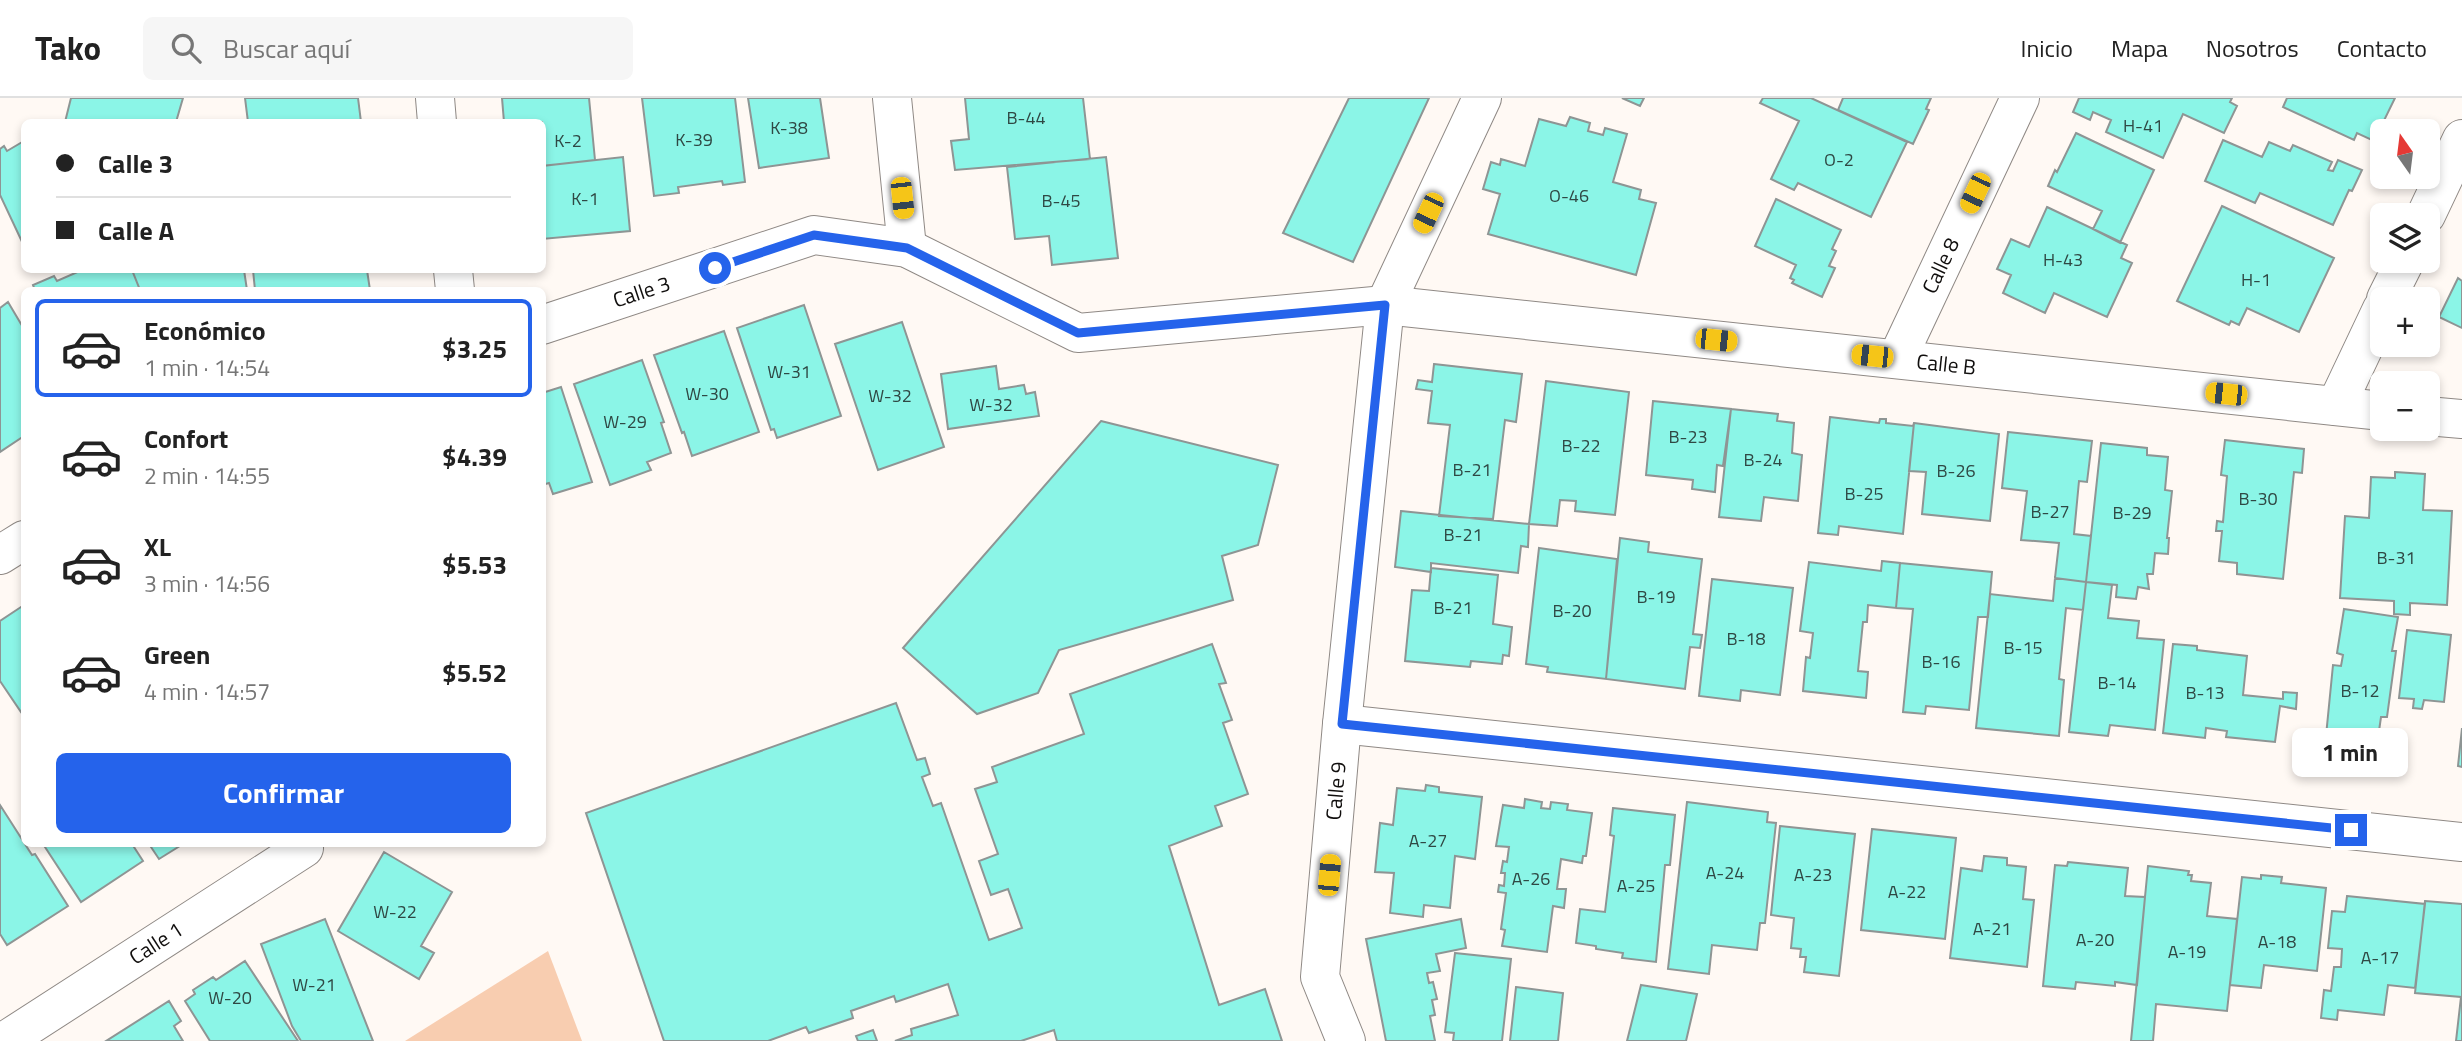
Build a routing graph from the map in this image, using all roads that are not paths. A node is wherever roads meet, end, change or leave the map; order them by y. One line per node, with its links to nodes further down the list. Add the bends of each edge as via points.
1 (435, 98): 5 (street)
2 (892, 98): 8 (street)
3 (1482, 98): 9 (street, Calle 9)
4 (2020, 98): 12 (street, Calle 8)
5 (437, 119)
6 (2462, 139): 7 (street)
7 (2432, 203)
8 (907, 248): 9 (street, Calle 3, via 1078,333); 10 (street, Calle 3, via 814,235)
9 (1385, 305): 12 (street, Calle B); 19 (street, Calle 9)
10 (546, 324)
11 (2370, 334): 13 (street)
12 (1897, 359): 13 (street, Calle B)
13 (2336, 406): 14 (street, Calle B)
14 (2370, 410)
15 (2440, 417): 16 (street)
16 (2462, 419)
17 (21, 542): 18 (street)
18 (0, 555)
19 (1342, 724): 20 (street); 23 (street, Calle 9, via 1320,976)
20 (2462, 842)
21 (304, 847): 22 (street, Calle 1)
22 (5, 1041)
23 (1346, 1041)

